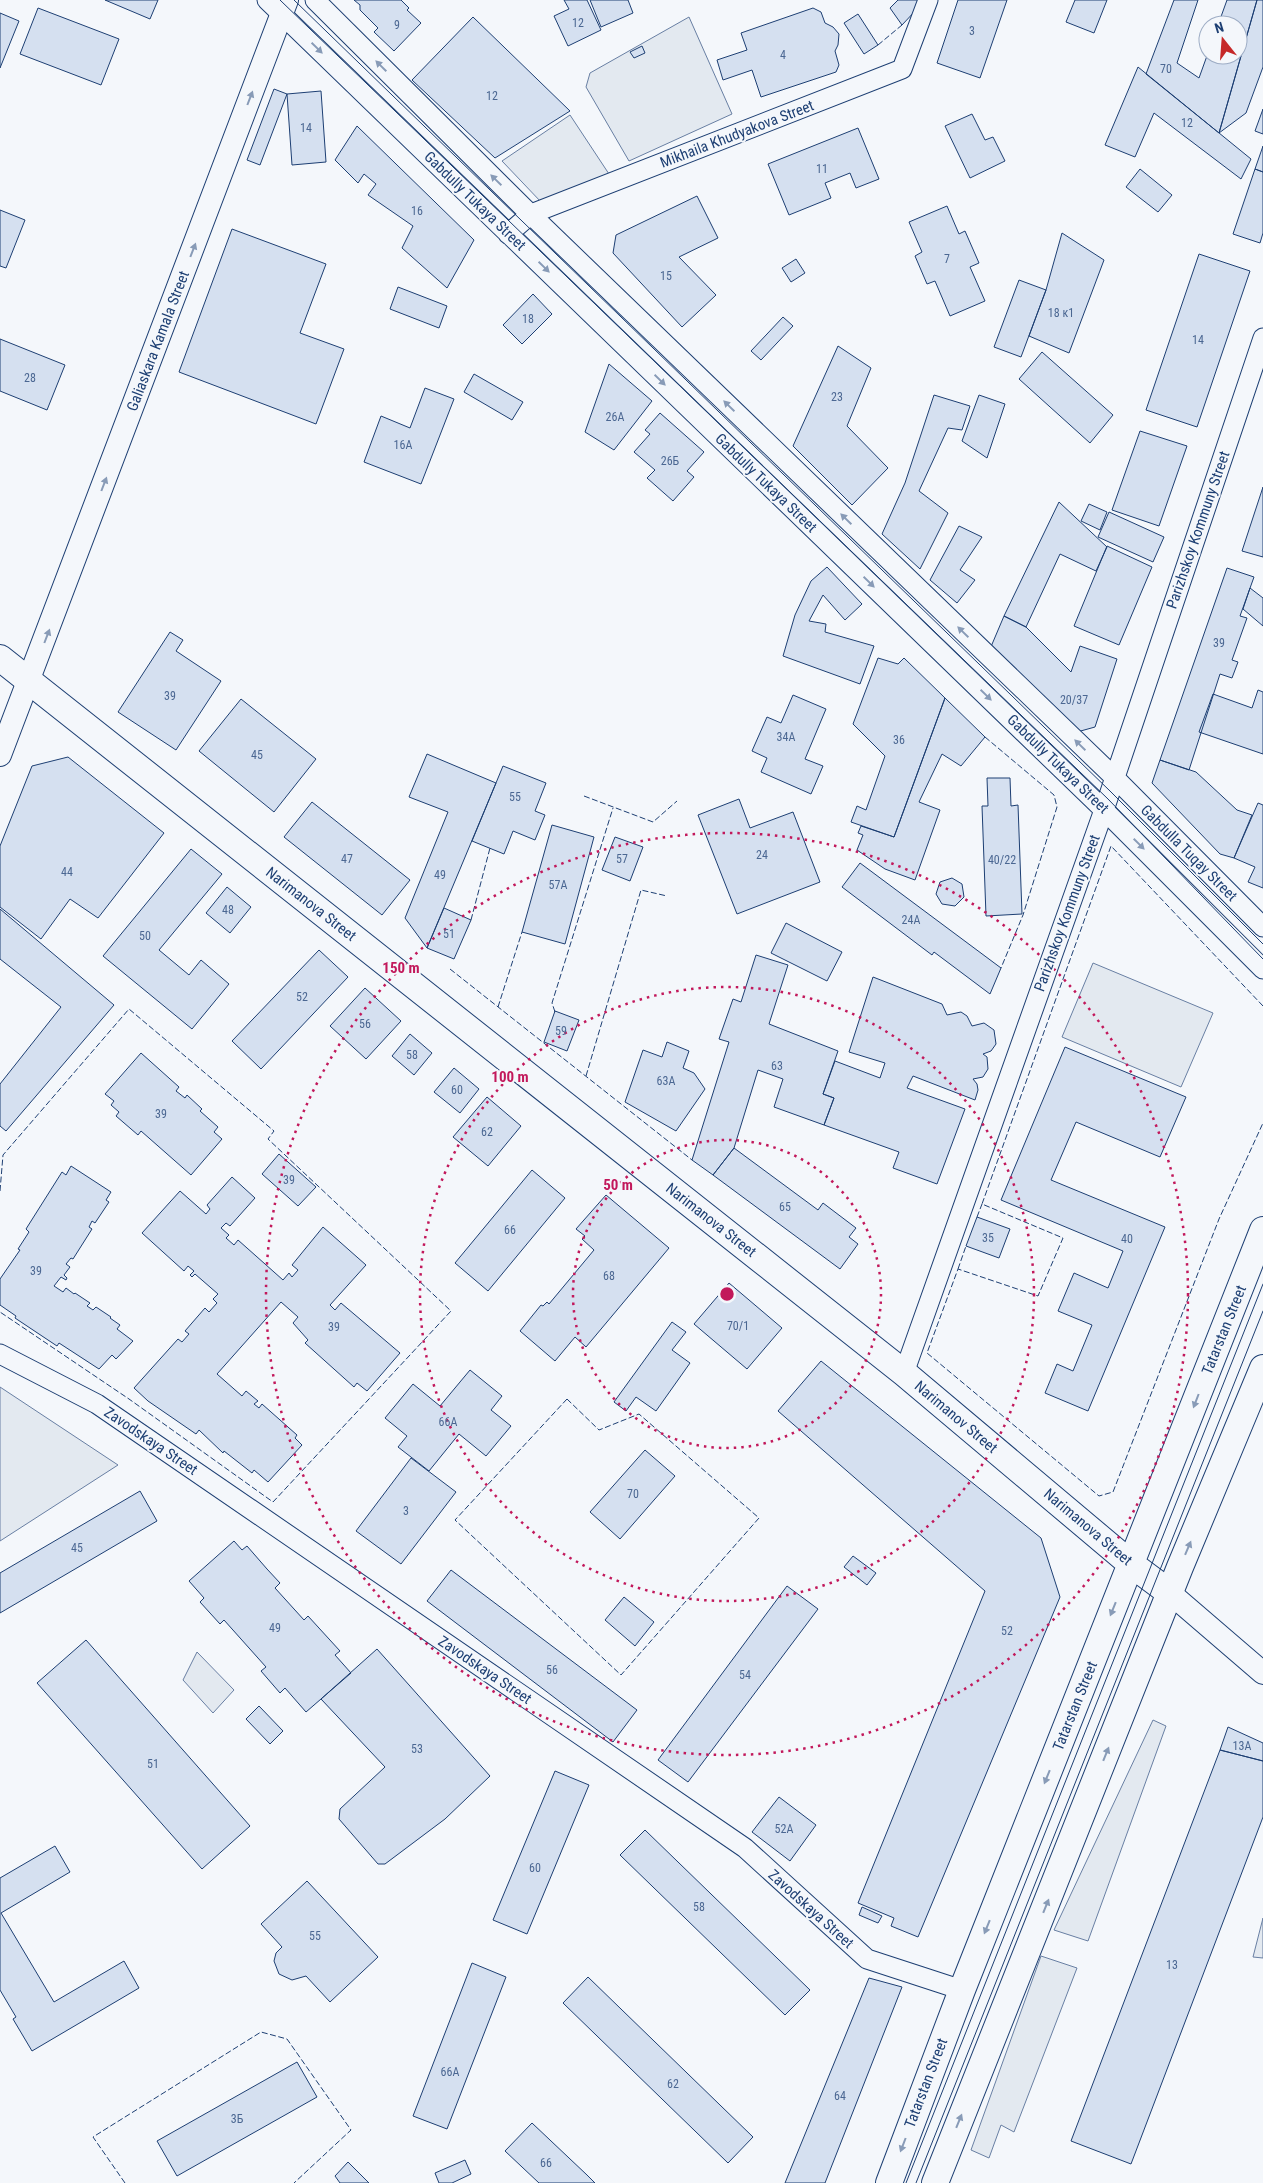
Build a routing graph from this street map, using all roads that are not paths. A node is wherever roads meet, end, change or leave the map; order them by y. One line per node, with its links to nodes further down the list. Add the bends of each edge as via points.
1 (315, 0): 4 (street, Gabdully Tukaya Street, one-way to 1)
2 (928, 0): 4 (street, Mikhaila Khudyakova Street, via 902,69)
3 (279, 5): 5 (street, Gabdully Tukaya Street, one-way to 5); 8 (street, Galiaskara Kamala Street, one-way to 3)
4 (531, 214): 5 (street, Mikhaila Khudyakova Street); 10 (street, Gabdully Tukaya Street, one-way to 4)
5 (508, 234): 11 (street, Gabdully Tukaya Street, one-way to 11)
6 (1263, 338): 10 (street, Parizhskoy Kommuny Street)
7 (0, 658): 8 (main road, Narimanova Street)
8 (30, 682): 9 (street, Galiaskara Kamala Street); 17 (main road, Narimanova Street)
9 (0, 755)
10 (1115, 778): 11 (street, Parizhskoy Kommuny Street); 12 (street, Gabdulla Tuqay Street)
11 (1104, 810): 13 (street, Gabdully Tukaya Street, one-way to 13); 17 (street, Parizhskoy Kommuny Street)
12 (1263, 927)
13 (1263, 969)
14 (1263, 1230): 18 (main road, Tatarstan Street, one-way to 18)
15 (0, 1354): 21 (street, Zavodskaya Street, via 97,1404 737,1843 867,1959)
16 (1263, 1368): 19 (main road, one-way to 16)
17 (904, 1373): 18 (main road, Narimanova Street)
18 (1131, 1564): 19 (main road, Narimanova Street); 21 (main road, Tatarstan Street, one-way to 21)
19 (1170, 1593): 20 (street); 23 (main road, one-way to 19)
20 (1263, 1673)
21 (962, 1990): 22 (main road, Tatarstan Street, one-way to 22)
22 (889, 2183)
23 (935, 2183)

